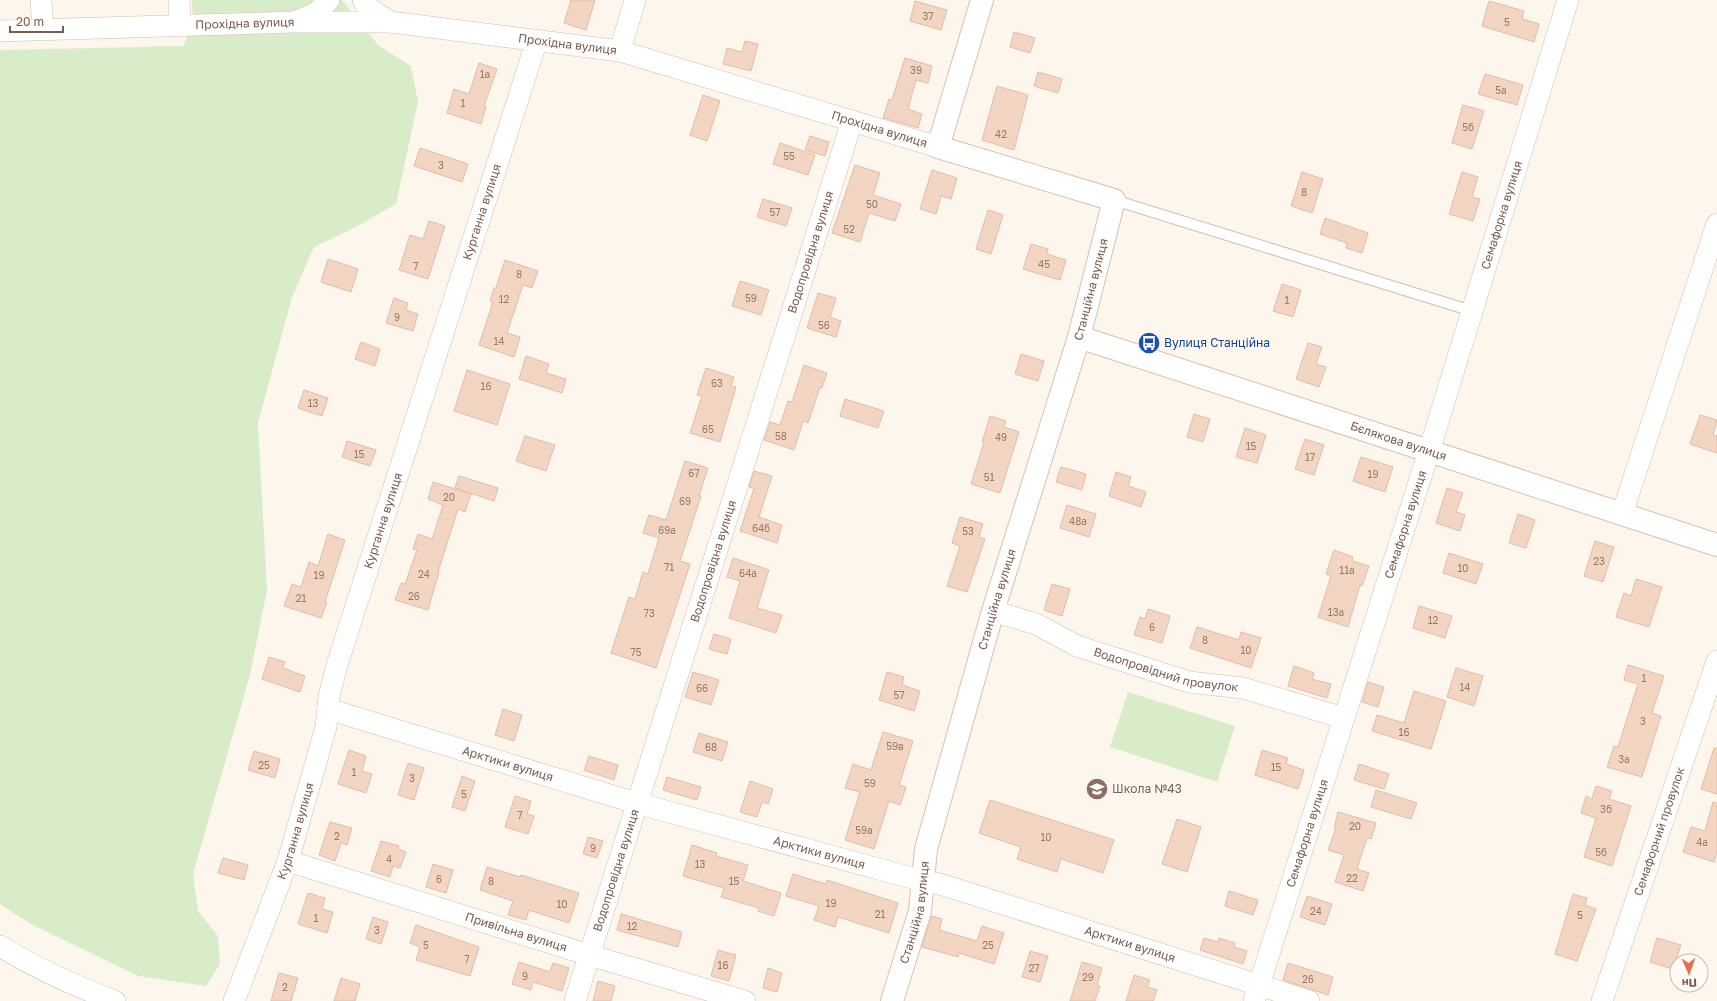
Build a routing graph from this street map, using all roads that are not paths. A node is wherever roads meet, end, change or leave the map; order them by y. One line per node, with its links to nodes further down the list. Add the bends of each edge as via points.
1 (41, 0): 11 (street)
2 (178, 0): 10 (street)
3 (329, 0): 8 (street, via 316,12)
4 (363, 0): 9 (street, via 366,6)
5 (635, 0): 14 (street)
6 (982, 0): 16 (street)
7 (1568, 0): 19 (street, Семафорна вулиця)
8 (293, 22): 9 (street, Прохідна вулиця); 10 (street, Прохідна вулиця)
9 (390, 22): 13 (street, Прохідна вулиця)
10 (180, 25): 11 (street, Прохідна вулиця)
11 (43, 30): 12 (street, Прохідна вулиця)
12 (0, 31)
13 (537, 40): 14 (street, Прохідна вулиця); 26 (street, Курганна вулиця, via 337,665)
14 (620, 51): 15 (street, Прохідна вулиця)
15 (852, 121): 16 (street, Прохідна вулиця); 28 (street, Водопровідна вулиця)
16 (938, 147): 17 (street, Прохідна вулиця)
17 (1114, 200): 19 (lane); 20 (street, Станційна вулиця)
18 (1717, 224): 22 (street)
19 (1472, 311): 21 (street, Семафорна вулиця)
20 (1079, 337): 21 (street, Бєлякова вулиця); 24 (street, Станційна вулиця)
21 (1429, 451): 22 (street, Бєлякова вулиця); 27 (street, Семафорна вулиця)
22 (1622, 514): 23 (street, Бєлякова вулиця)
23 (1717, 545)
24 (993, 611): 27 (street, Водопровідний провулок, via 1036,624 1077,646 1189,682 1243,688); 30 (street, Станційна вулиця, via 926,849)
25 (1717, 661): 40 (street, Семафорний провулок)
26 (328, 709): 28 (street, Арктики вулиця); 29 (street, Курганна вулиця, via 326,727)
27 (1344, 718): 33 (street, Семафорна вулиця)
28 (636, 803): 30 (street, Арктики вулиця); 32 (street, Водопровідна вулиця)
29 (288, 861): 32 (street, Привільна вулиця); 35 (street, Курганна вулиця)
30 (923, 881): 33 (street, Арктики вулиця, via 1015,907); 38 (street, Станційна вулиця, via 918,919)
31 (0, 946): 34 (street, via 72,985)
32 (589, 955): 36 (street, Водопровідна вулиця); 37 (street, Привільна вулиця)
33 (1256, 993): 39 (street, Арктики вулиця)
34 (115, 1001)
35 (234, 1001)
36 (575, 1001)
37 (745, 1001)
38 (892, 1001)
39 (1309, 1001)
40 (1602, 1001)

